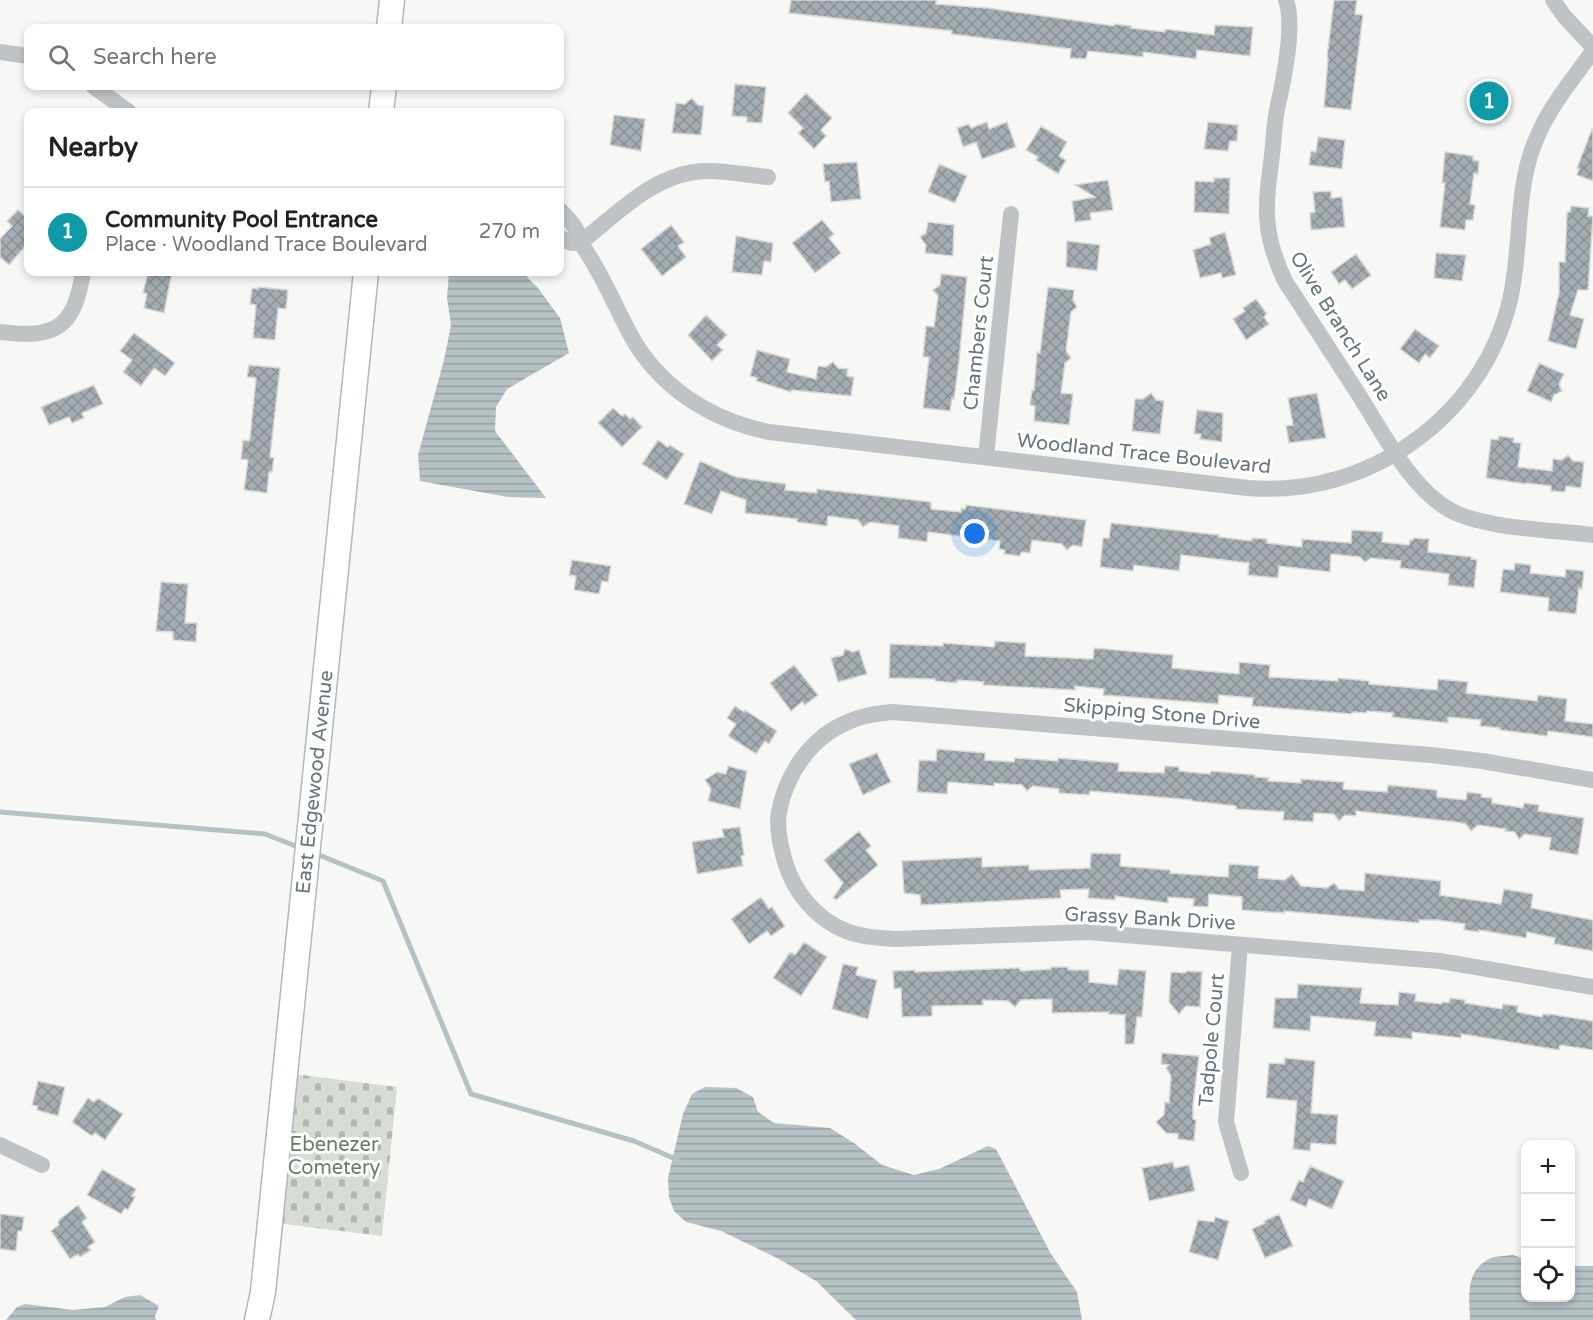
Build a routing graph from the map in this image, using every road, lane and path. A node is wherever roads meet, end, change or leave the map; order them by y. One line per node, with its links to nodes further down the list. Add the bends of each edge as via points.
1 (392, 0): 4 (main road)
2 (1286, 0): 21 (street, Olive Branch Lane, via 1289,27 1266,214 1273,255 1285,281)
3 (1553, 0): 5 (street)
4 (389, 24)
5 (1593, 47)
6 (1593, 51): 21 (street, Woodland Trace Boulevard, via 1554,103 1536,140 1523,188 1509,302 1493,347 1472,384 1445,416)
7 (0, 52): 8 (street)
8 (24, 55)
9 (99, 90): 11 (street)
10 (384, 90): 12 (main road)
11 (123, 108)
12 (381, 108)
13 (768, 177): 17 (street, via 715,171 677,176 650,188)
14 (1011, 214): 22 (street, Chambers Court)
15 (564, 215): 17 (street, Woodland Trace Boulevard, via 580,236)
16 (564, 240): 17 (street)
17 (580, 243): 22 (street, Woodland Trace Boulevard, via 645,357 675,388 716,415 769,432)
18 (82, 276): 20 (street, via 75,307 60,325 39,334)
19 (366, 276): 31 (main road, East Edgewood Avenue)
20 (0, 332)
21 (1396, 454): 22 (street, Woodland Trace Boulevard, via 1348,476 1311,486 1278,489); 23 (street, Olive Branch Lane, via 1424,490 1455,513 1476,521)
22 (986, 457)
23 (1593, 535)
24 (1593, 780): 25 (street, Skipping Stone Drive, via 1431,755 892,712 848,722 816,743 788,782)
25 (778, 814): 26 (street, Grassy Bank Drive, via 780,844 789,875 805,902 822,918 846,930 896,939 1088,932)
26 (1240, 945): 27 (street, Grassy Bank Drive, via 1440,961); 30 (street, Tadpole Court, via 1226,1122)
27 (1593, 987)
28 (0, 1145): 29 (street)
29 (42, 1165)
30 (1241, 1173)
31 (263, 1292): 32 (main road, East Edgewood Avenue); 33 (main road, East Edgewood Avenue)
32 (257, 1320)
33 (264, 1320)

